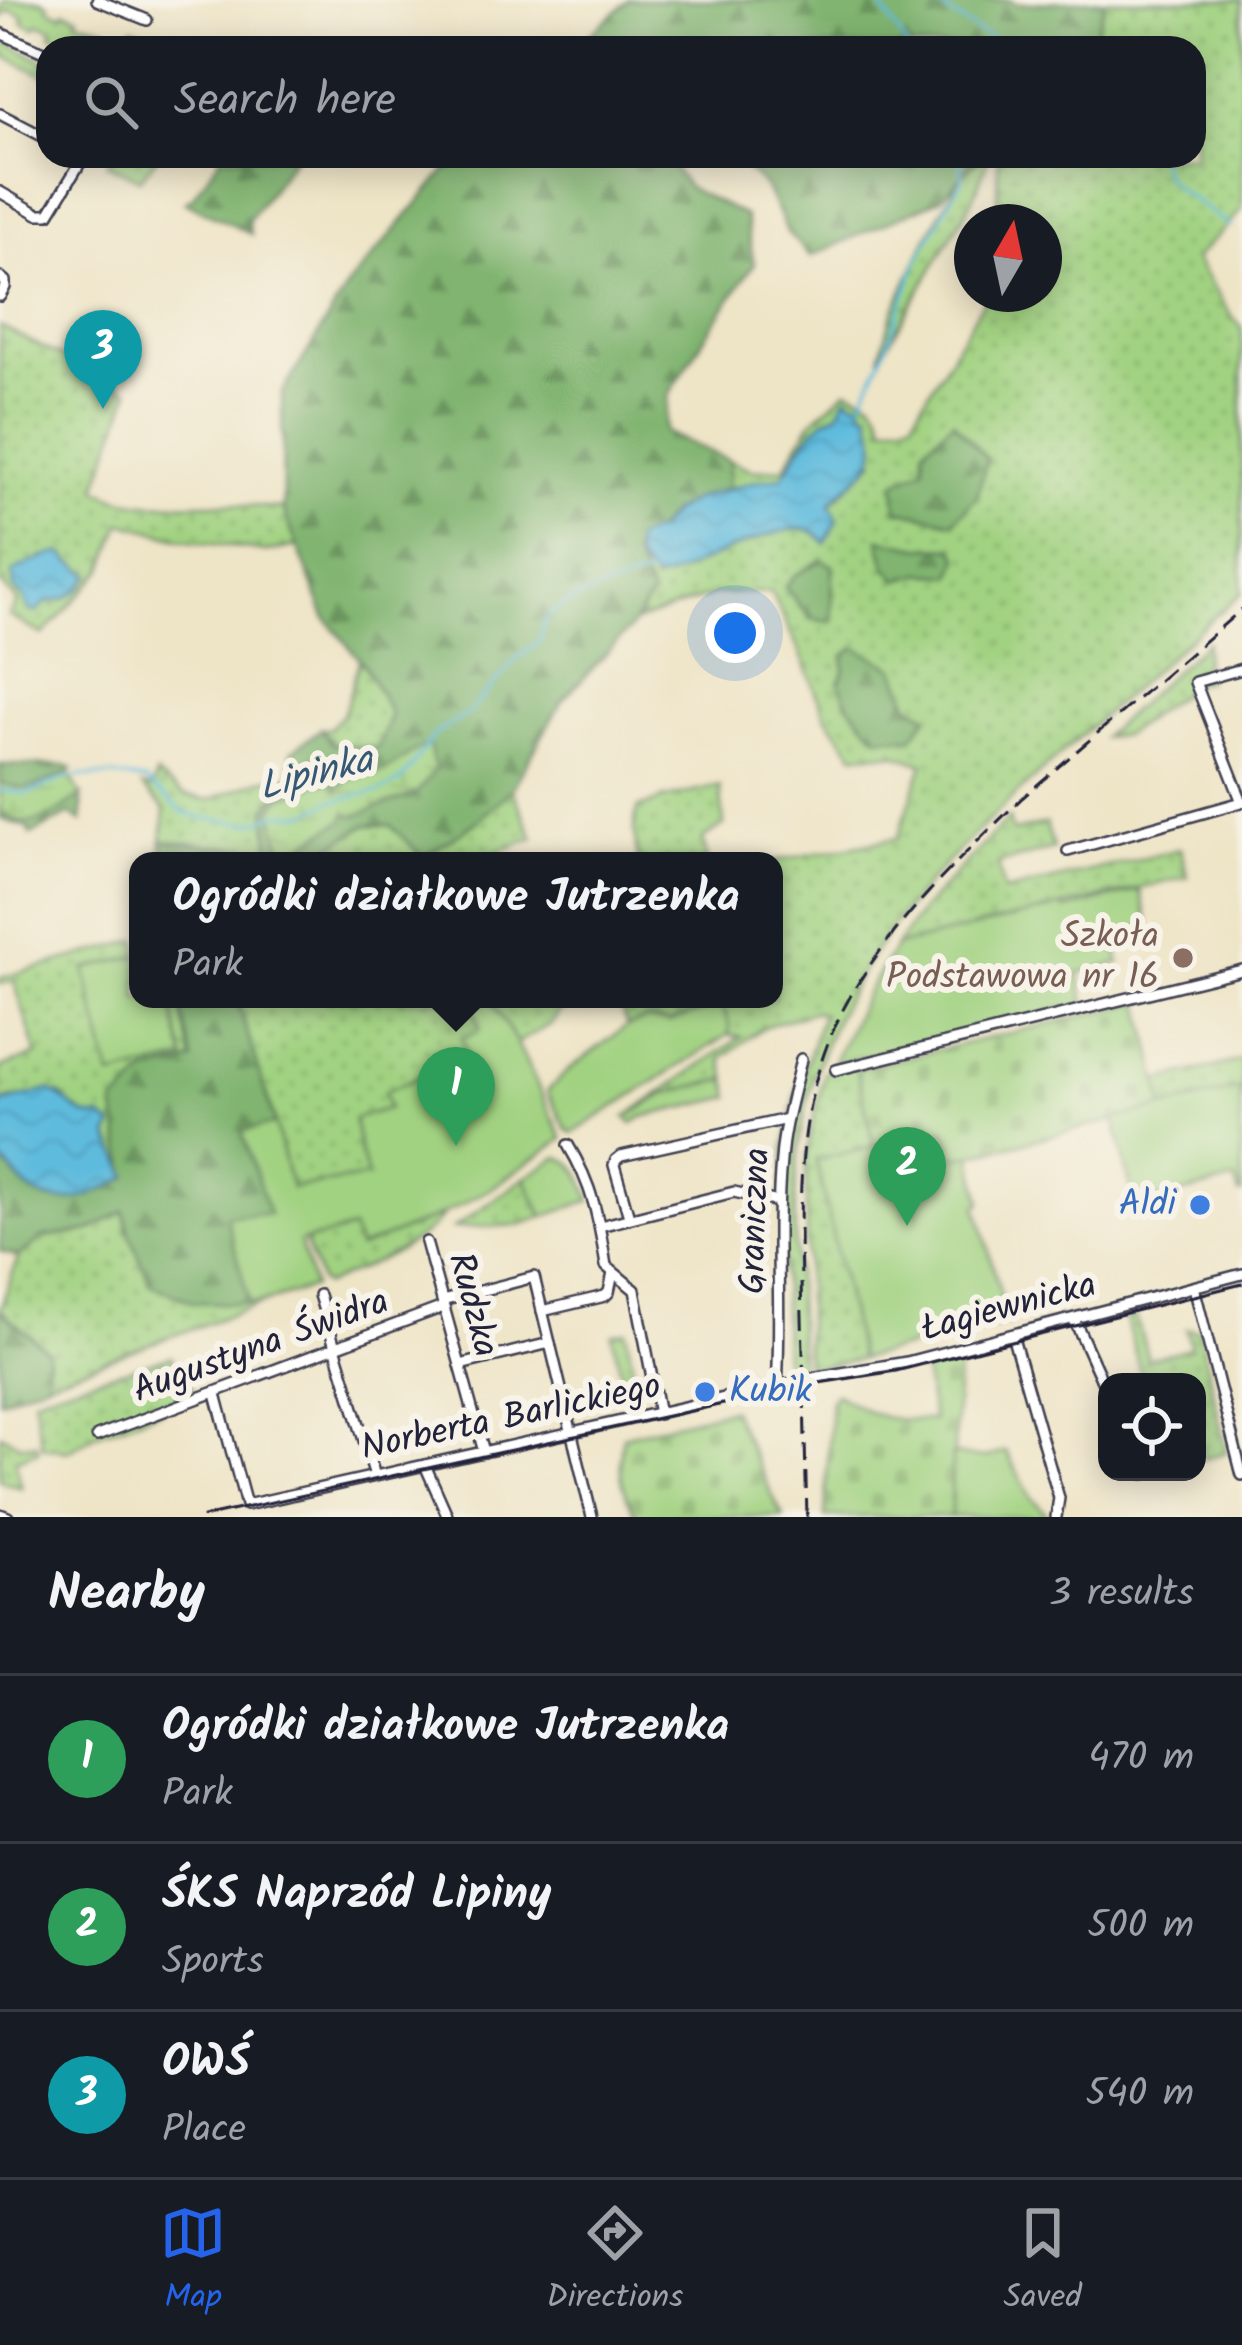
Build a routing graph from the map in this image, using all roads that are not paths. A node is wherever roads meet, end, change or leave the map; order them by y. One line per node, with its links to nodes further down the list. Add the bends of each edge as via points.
1 (97, 0): 2 (street)
2 (147, 20)
3 (0, 33): 4 (street)
4 (36, 49)
5 (0, 114): 6 (street)
6 (36, 133)
7 (77, 168): 8 (street, via 49,214)
8 (0, 193)
9 (0, 277): 10 (street)
10 (0, 296)
11 (1242, 669): 12 (street, via 1196,682)
12 (1242, 802): 13 (street)
13 (1068, 851)
14 (1242, 970): 16 (street)
15 (801, 1059): 17 (street, Graniczna)
16 (836, 1070)
17 (788, 1119): 19 (street, Graniczna); 20 (street, via 621,1156 614,1165)
18 (568, 1145): 21 (street)
19 (778, 1202): 20 (street, via 734,1192); 35 (street, Graniczna)
20 (628, 1217): 21 (street)
21 (600, 1226): 23 (street)
22 (426, 1242): 27 (street, Rudzka)
23 (613, 1273): 28 (street, via 605,1296); 37 (street, via 635,1290)
24 (1242, 1274): 25 (street, Łagiewnicka)
25 (1194, 1287): 29 (street, Łagiewnicka); 42 (street)
26 (319, 1295): 32 (street)
27 (443, 1304): 28 (street, Augustyna Świdra, via 534,1277); 32 (street, Augustyna Świdra); 33 (street, Rudzka)
28 (542, 1311): 31 (street)
29 (1074, 1319): 30 (street, Łagiewnicka); 34 (street)
30 (1012, 1335): 35 (street, Łagiewnicka, bridge); 46 (street, via 1059,1498)
31 (550, 1342): 33 (street); 38 (street)
32 (337, 1348): 36 (street, Augustyna Świdra); 43 (street)
33 (460, 1365): 40 (street, Rudzka)
34 (1098, 1373)
35 (782, 1385): 37 (street, Norberta Barlickiego)
36 (215, 1394): 39 (street, Augustyna Świdra); 43 (street, Norberta Barlickiego, via 246,1505)
37 (659, 1414): 38 (street, Norberta Barlickiego)
38 (572, 1433): 40 (street, Norberta Barlickiego); 45 (street)
39 (97, 1436)
40 (484, 1452): 41 (street, Norberta Barlickiego)
41 (425, 1465): 43 (street, Norberta Barlickiego); 44 (street)
42 (1242, 1475)
43 (375, 1476)
44 (448, 1517)
45 (592, 1517)
46 (1056, 1517)

